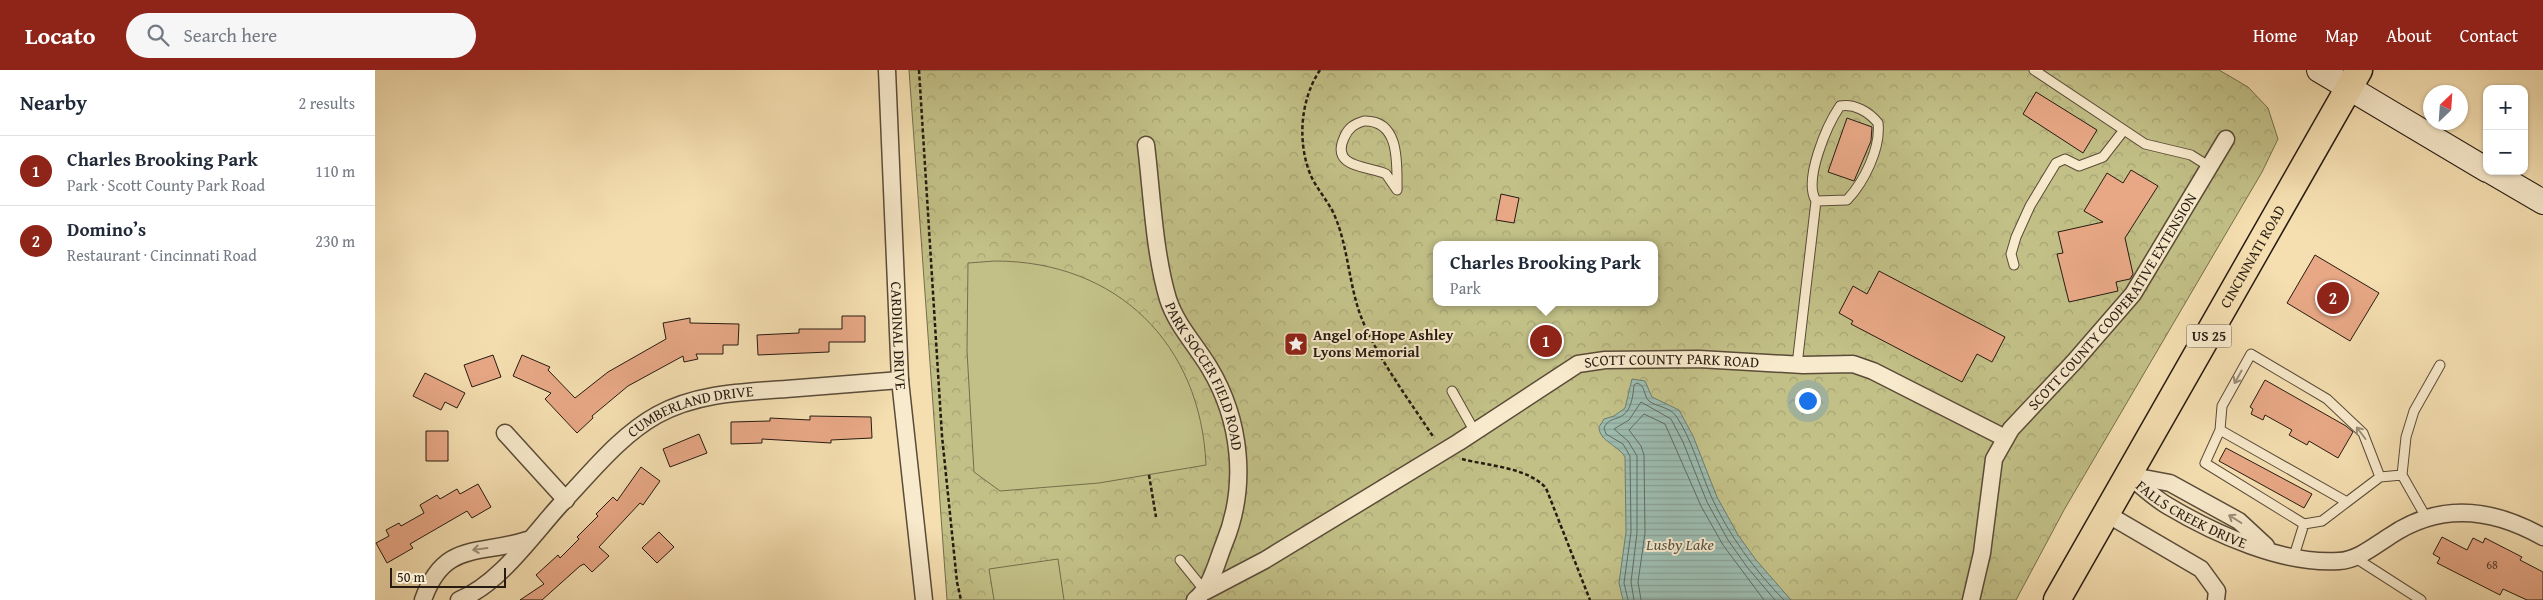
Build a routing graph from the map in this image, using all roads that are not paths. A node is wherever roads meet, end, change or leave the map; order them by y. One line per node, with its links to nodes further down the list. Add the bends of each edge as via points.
1 (887, 70): 17 (street, CARDINAL DRIVE)
2 (2034, 70): 5 (lane)
3 (2319, 70): 4 (main road)
4 (2355, 80): 9 (main road); 24 (main road, CINCINNATI ROAD / US 25)
5 (2124, 130): 8 (lane, via 2145,144 2191,155); 14 (lane, via 2103,157 2079,166 2065,158 2056,163 2016,237 2011,254)
6 (2226, 139): 8 (street, SCOTT COUNTY COOPERATIVE EXTENSION)
7 (1146, 145): 36 (street, PARK SOCCER FIELD ROAD, via 1161,266 1169,300 1174,314 1224,395 1237,443 1239,475 1235,508 1226,540)
8 (2210, 167): 22 (street, SCOTT COUNTY COOPERATIVE EXTENSION, via 2133,294)
9 (2483, 167)
10 (2497, 175): 13 (main road)
11 (1397, 190): 11 (lane, via 1393,142 1386,127 1364,121 1350,128 1341,147 1347,161 1387,174)
12 (1816, 201): 12 (lane, via 1812,192 1813,181 1821,145 1833,116 1840,106 1847,104 1864,111 1877,123 1879,136 1865,173 1847,200); 15 (lane)
13 (2543, 202)
14 (2014, 265)
15 (1797, 365): 20 (street, SCOTT COUNTY PARK ROAD, via 1655,359 1578,364); 22 (street, SCOTT COUNTY PARK ROAD, via 1853,364 1873,371)
16 (2440, 365): 23 (lane, via 2413,411)
17 (900, 380): 26 (street, CUMBERLAND DRIVE, via 725,394 687,402 657,415 619,444); 39 (street, CARDINAL DRIVE)
18 (1452, 391): 20 (lane)
19 (2220, 430): 25 (lane, one-way to 19, via 2363,433 2327,399 2251,354 2222,406); 27 (lane); 30 (lane, via 2205,463)
20 (1475, 432): 36 (street, SCOTT COUNTY PARK ROAD)
21 (505, 433): 26 (street)
22 (2005, 438): 40 (street, SCOTT COUNTY COOPERATIVE EXTENSION, via 1994,458 1982,553)
23 (2402, 475): 25 (lane); 29 (lane)
24 (2129, 476): 28 (main road, CINCINNATI ROAD / US 25); 34 (street, FALLS CREEK DRIVE, via 2167,506 2233,538)
25 (2380, 477): 27 (lane)
26 (566, 500): 32 (street, CUMBERLAND DRIVE)
27 (2347, 502): 30 (lane, via 2322,520)
28 (2107, 514): 41 (main road, CINCINNATI ROAD / US 25); 42 (street, via 2201,569 2217,591)
29 (2427, 518): 31 (street, FALLS CREEK DRIVE, via 2466,511 2507,519); 33 (street, FALLS CREEK DRIVE, via 2412,522)
30 (2304, 524): 34 (lane)
31 (2543, 537)
32 (527, 540): 37 (street, one-way to 37, via 459,554 429,582); 38 (street, CUMBERLAND DRIVE, via 499,575)
33 (2354, 557): 34 (street, FALLS CREEK DRIVE, via 2340,561); 43 (lane)
34 (2293, 559)
35 (1180, 560): 36 (lane)
36 (1201, 596)
37 (423, 600)
38 (459, 600)
39 (923, 600)
40 (1971, 600)
41 (2057, 600)
42 (2216, 600)
43 (2421, 600)

